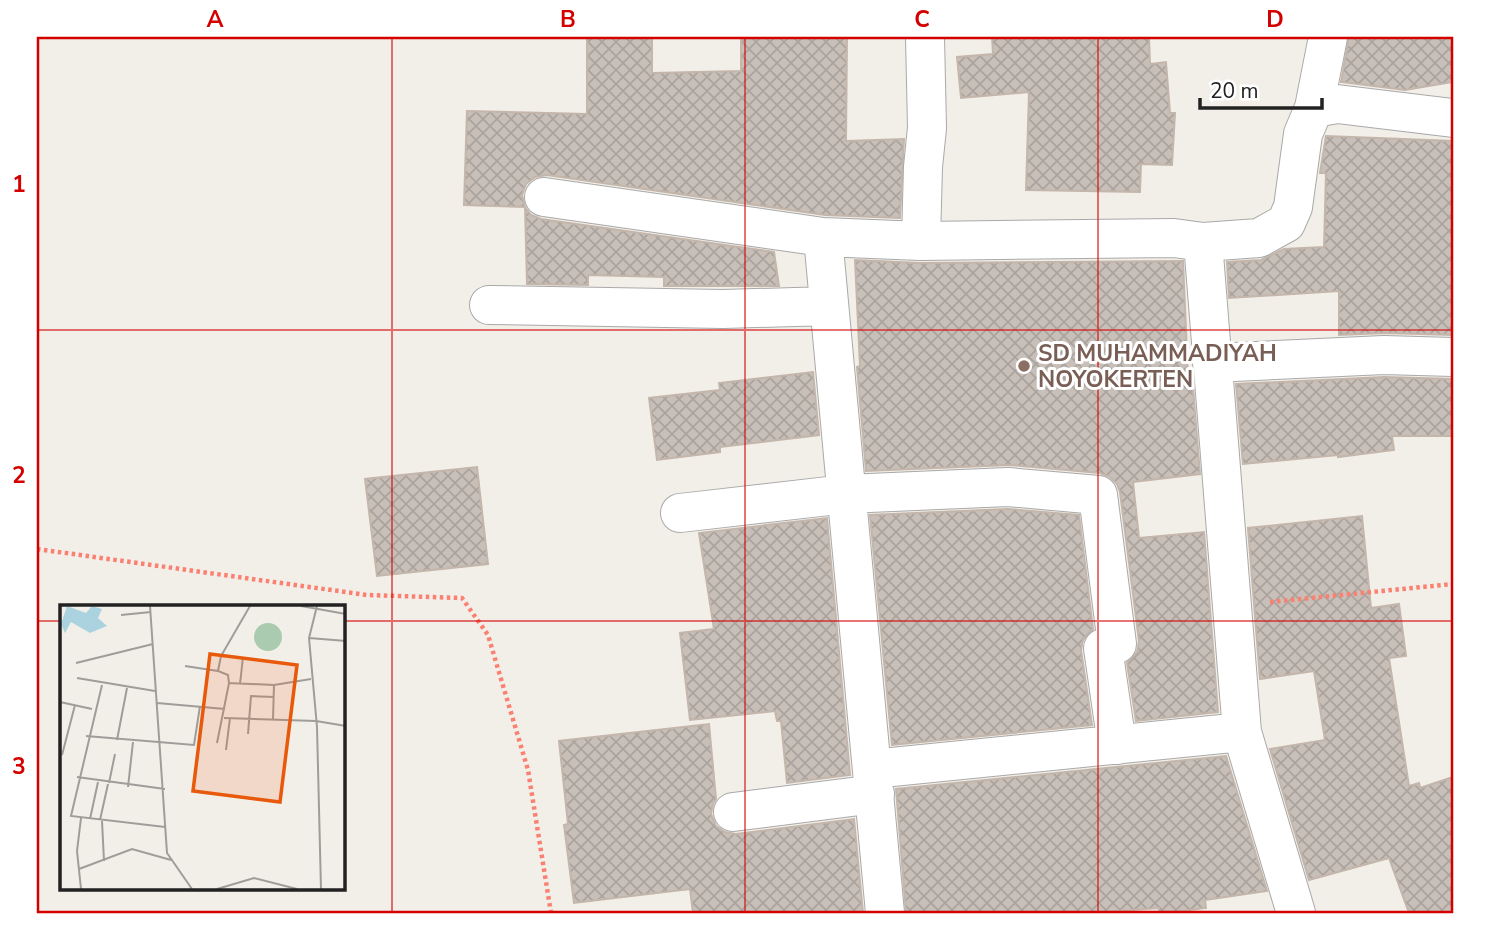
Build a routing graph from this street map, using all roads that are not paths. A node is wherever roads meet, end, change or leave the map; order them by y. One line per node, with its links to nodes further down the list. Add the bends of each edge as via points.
1 (925, 37): 7 (street, via 927,128)
2 (1328, 37): 3 (street)
3 (1314, 108): 4 (street, via 1337,103); 8 (street, via 1303,134 1293,206 1286,223 1259,238)
4 (1453, 118)
5 (544, 197): 6 (street)
6 (823, 237): 7 (street); 10 (street)
7 (920, 241): 8 (street, via 1174,238)
8 (1203, 242): 12 (street)
9 (489, 305): 10 (street)
10 (828, 306): 13 (street)
11 (1453, 357): 12 (street, via 1384,355)
12 (1212, 363): 15 (street)
13 (846, 494): 14 (street); 16 (street, via 1008,487 1098,495 1116,643 1103,648); 17 (street)
14 (680, 513)
15 (1242, 732): 16 (street); 20 (street)
16 (1117, 745): 17 (street)
17 (874, 782): 18 (street); 19 (street)
18 (733, 812)
19 (885, 913)
20 (1296, 913)

